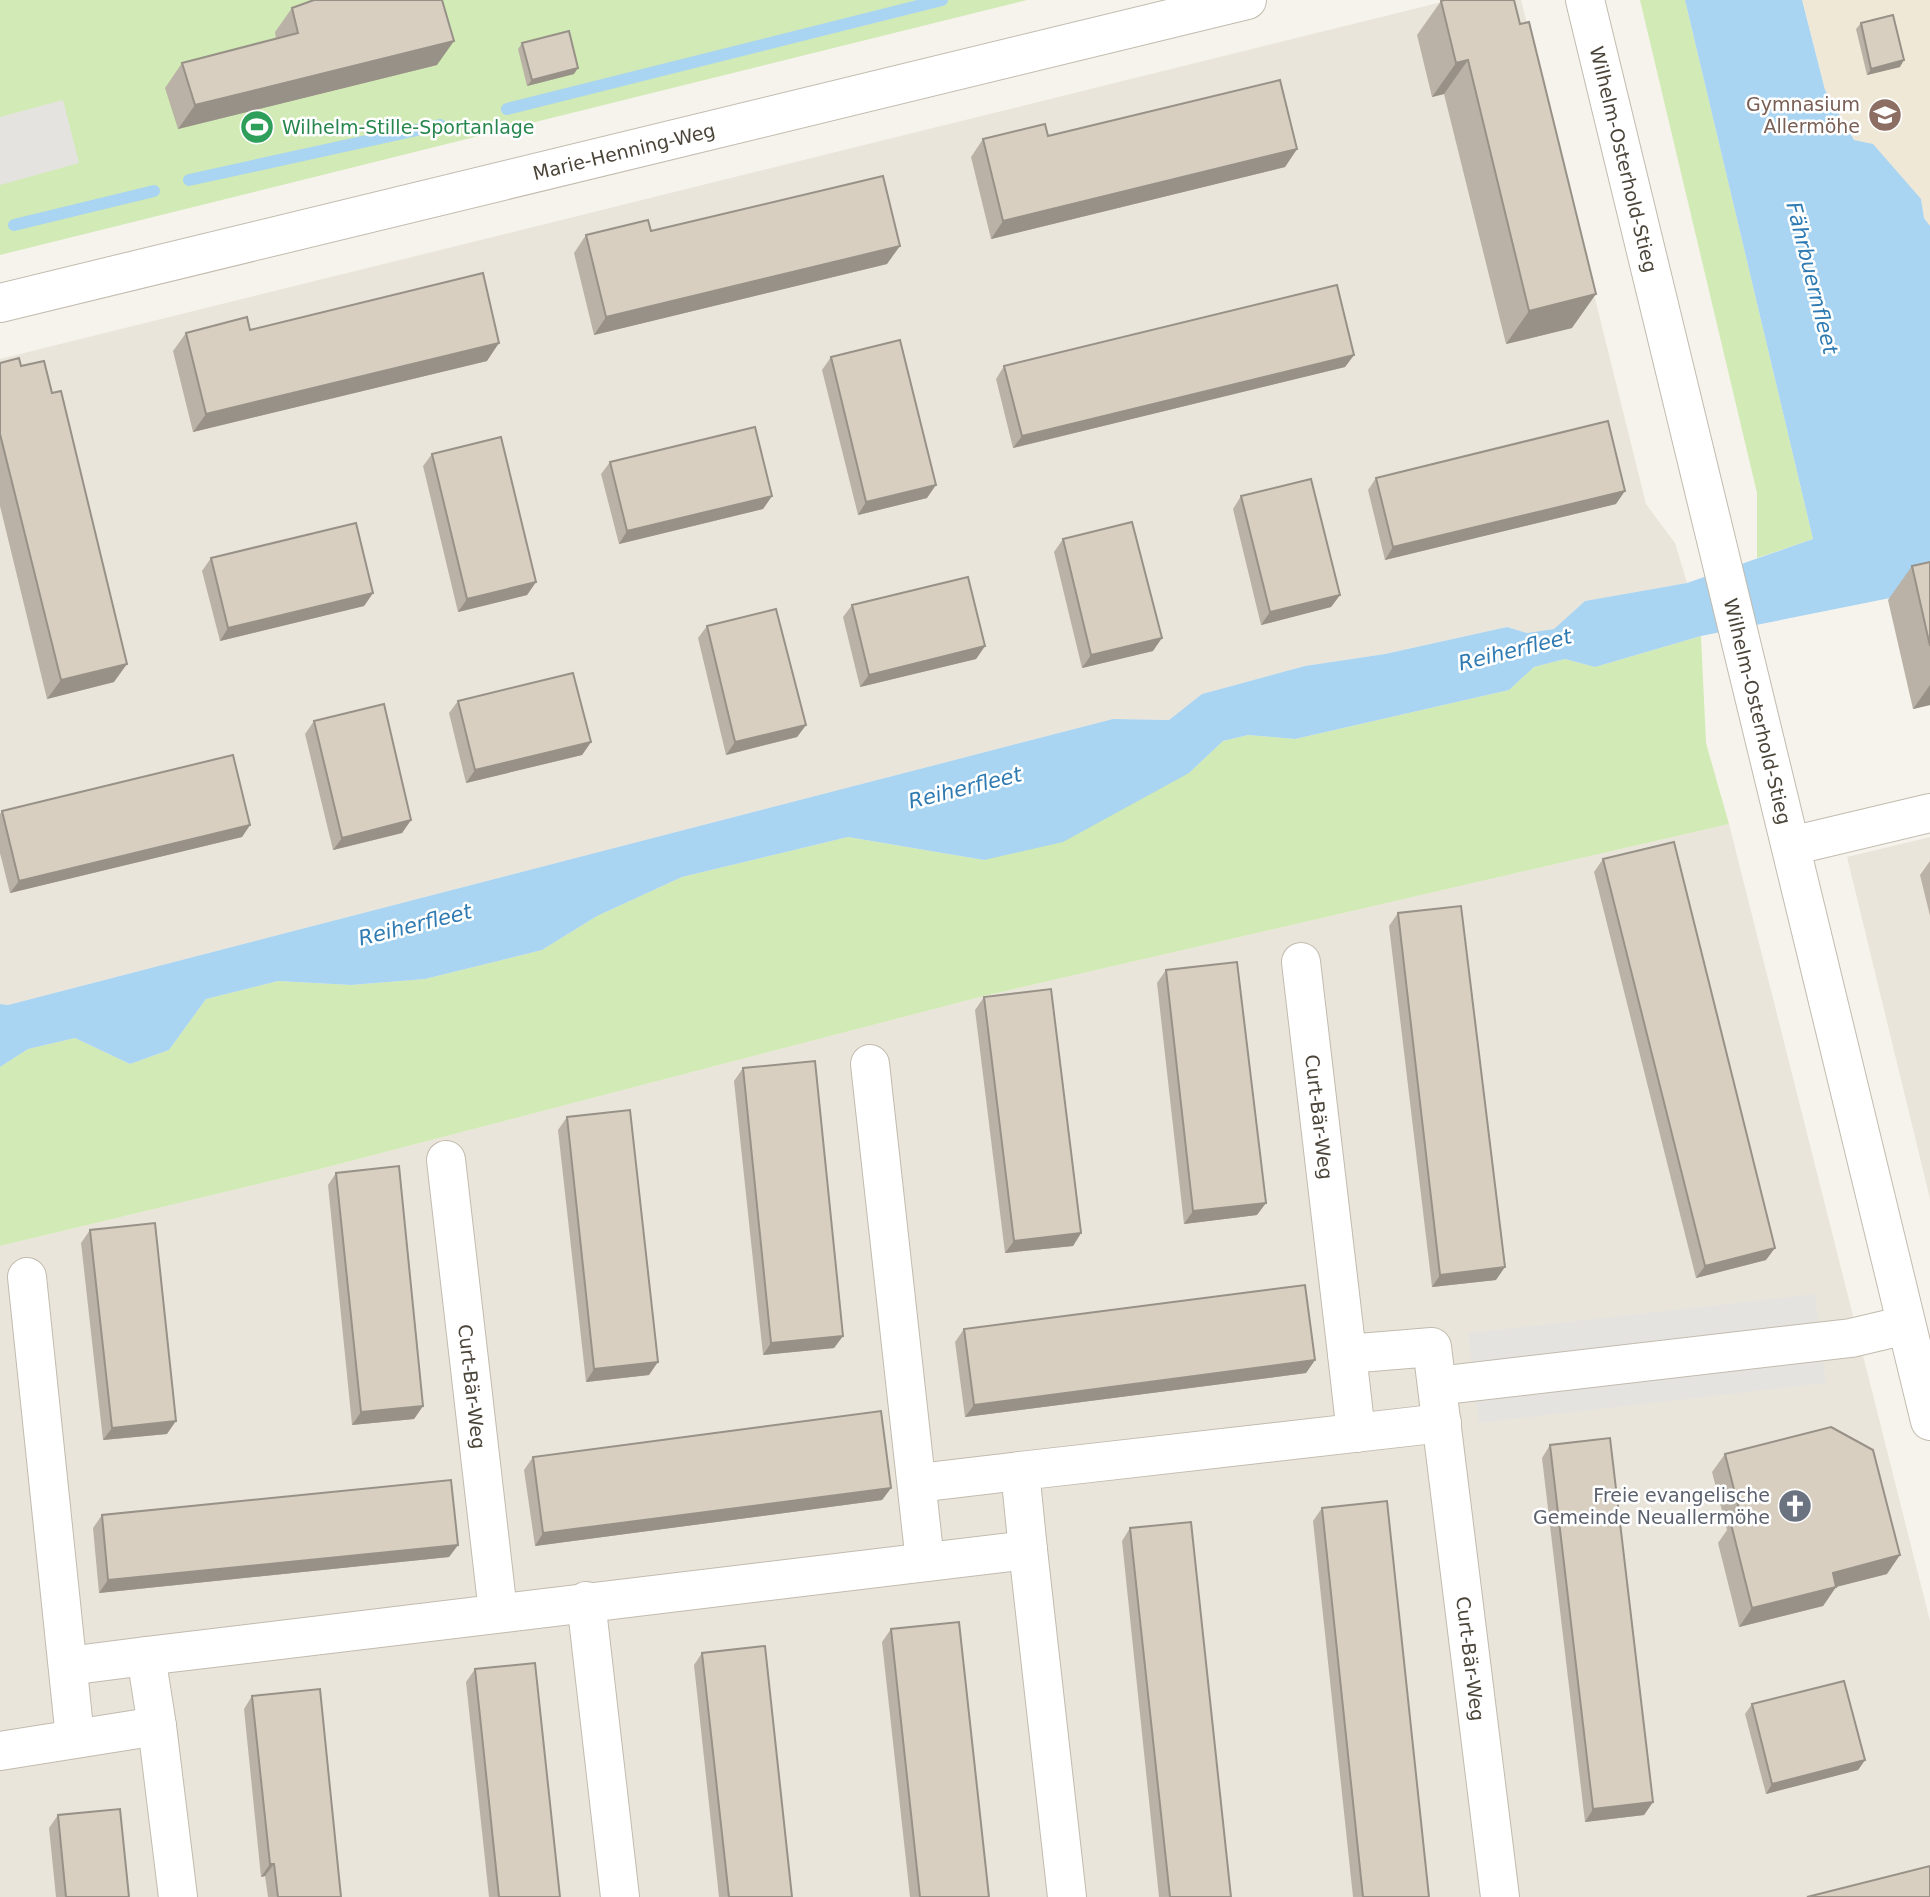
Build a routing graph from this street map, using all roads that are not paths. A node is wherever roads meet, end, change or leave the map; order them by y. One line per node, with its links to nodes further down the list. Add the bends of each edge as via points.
1 (1247, 0): 3 (street, Marie-Henning-Weg)
2 (1585, 0): 5 (street, Wilhelm-Osterhold-Stieg)
3 (0, 303)
4 (1930, 813): 5 (street)
5 (1791, 846): 10 (street, Wilhelm-Osterhold-Stieg)
6 (1301, 962): 11 (street, Curt-Bär-Weg)
7 (870, 1064): 16 (street)
8 (446, 1160): 20 (street, Curt-Bär-Weg)
9 (27, 1277): 22 (street)
10 (1906, 1325): 12 (street, via 1852,1338); 13 (street, Wilhelm-Osterhold-Stieg)
11 (1347, 1354): 12 (street, Curt-Bär-Weg, via 1432,1347); 14 (street, Curt-Bär-Weg)
12 (1440, 1404): 14 (street); 29 (street, Curt-Bär-Weg)
13 (1930, 1421)
14 (1356, 1433): 15 (street)
15 (1020, 1471): 16 (street); 17 (street)
16 (918, 1483): 18 (street)
17 (1028, 1550): 18 (street); 28 (street)
18 (925, 1562): 19 (street)
19 (586, 1601): 20 (street); 27 (street)
20 (498, 1612): 21 (street)
21 (146, 1656): 22 (street); 23 (street)
22 (68, 1665): 24 (street)
23 (157, 1726): 24 (street); 26 (street)
24 (75, 1738): 25 (street)
25 (0, 1751)
26 (178, 1897)
27 (620, 1897)
28 (1068, 1897)
29 (1500, 1897)

